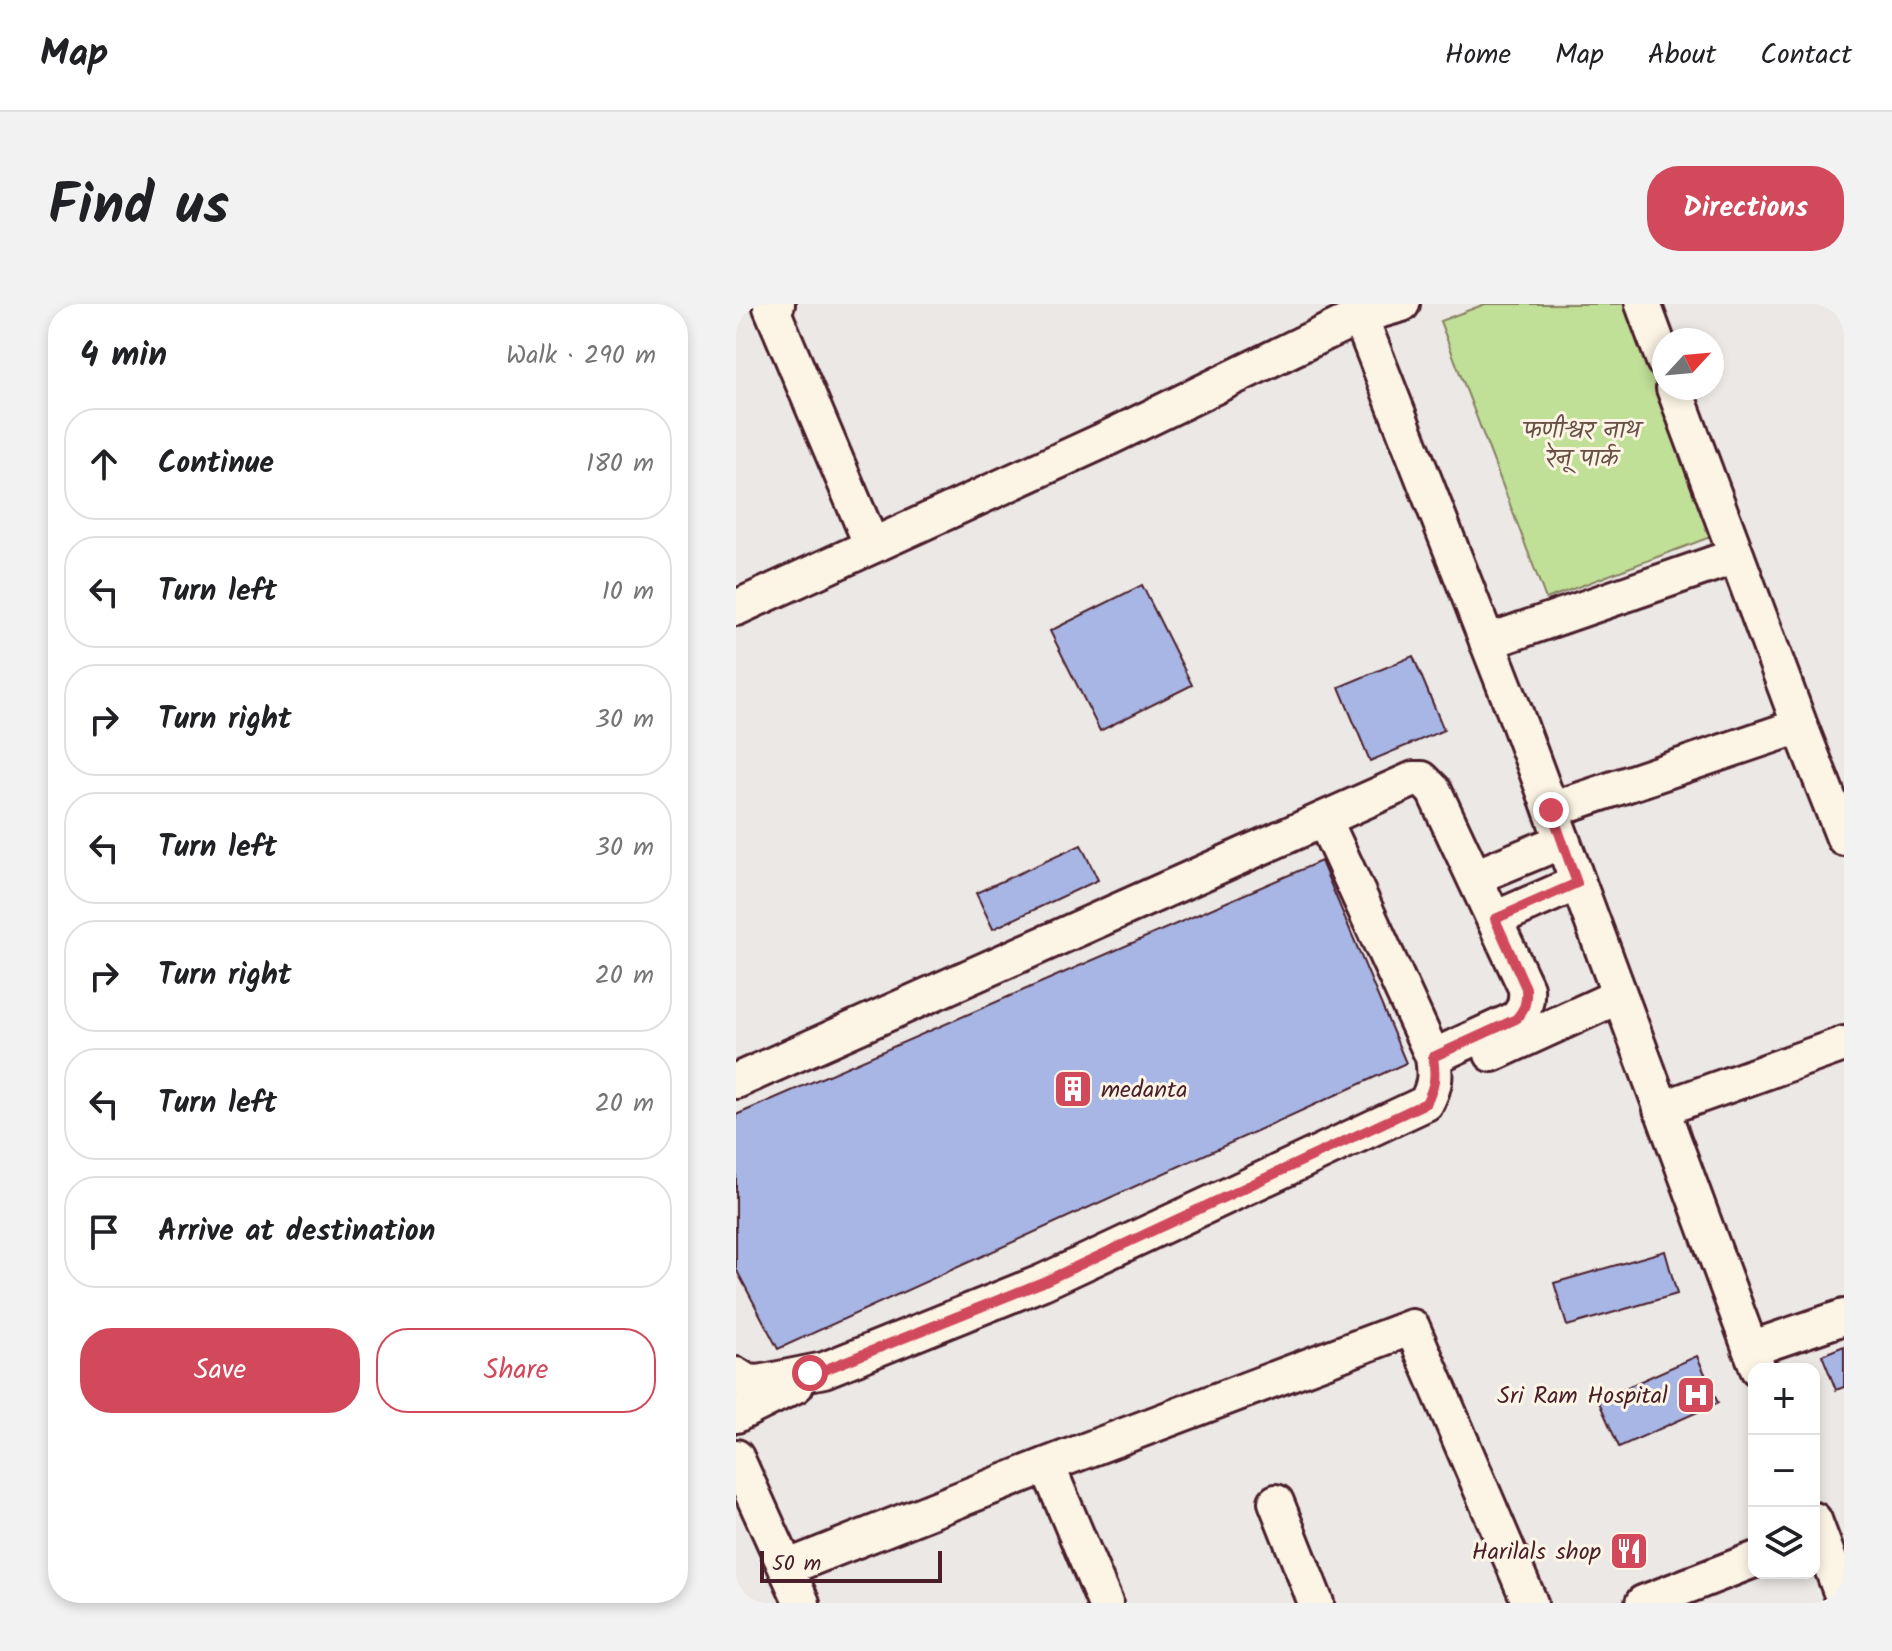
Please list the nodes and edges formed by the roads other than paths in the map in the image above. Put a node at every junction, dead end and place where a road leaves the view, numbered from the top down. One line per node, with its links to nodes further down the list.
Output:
1 (1402, 304): 4 (street)
2 (1643, 304): 5 (street)
3 (773, 305): 7 (street)
4 (1357, 310): 7 (street); 10 (street)
5 (1652, 328)
6 (1678, 400): 8 (street)
7 (872, 546): 9 (street)
8 (1736, 556): 10 (street); 11 (street)
9 (736, 608)
10 (1487, 642): 13 (street)
11 (1800, 726): 13 (street); 14 (street)
12 (1324, 819): 15 (street); 21 (street); 22 (street)
13 (1557, 825): 15 (street); 16 (street)
14 (1844, 838)
15 (1475, 877): 17 (street)
16 (1577, 883): 17 (street); 18 (street)
17 (1495, 919): 19 (street)
18 (1619, 996): 19 (street); 23 (street)
19 (1488, 1044): 21 (street)
20 (1844, 1044): 23 (street)
21 (1434, 1067): 26 (street)
22 (736, 1081)
23 (1661, 1109): 25 (street)
24 (1844, 1317): 25 (street)
25 (1754, 1359)
26 (824, 1370): 27 (street); 28 (street)
27 (736, 1375)
28 (736, 1415)
29 (736, 1457): 34 (street)
30 (1047, 1465): 34 (street); 37 (street); 39 (street)
31 (1276, 1502): 38 (street)
32 (1820, 1540): 35 (street)
33 (1748, 1562): 40 (street)
34 (786, 1568): 36 (street)
35 (1844, 1600)
36 (802, 1603)
37 (1105, 1603)
38 (1316, 1603)
39 (1530, 1603)
40 (1643, 1603)

